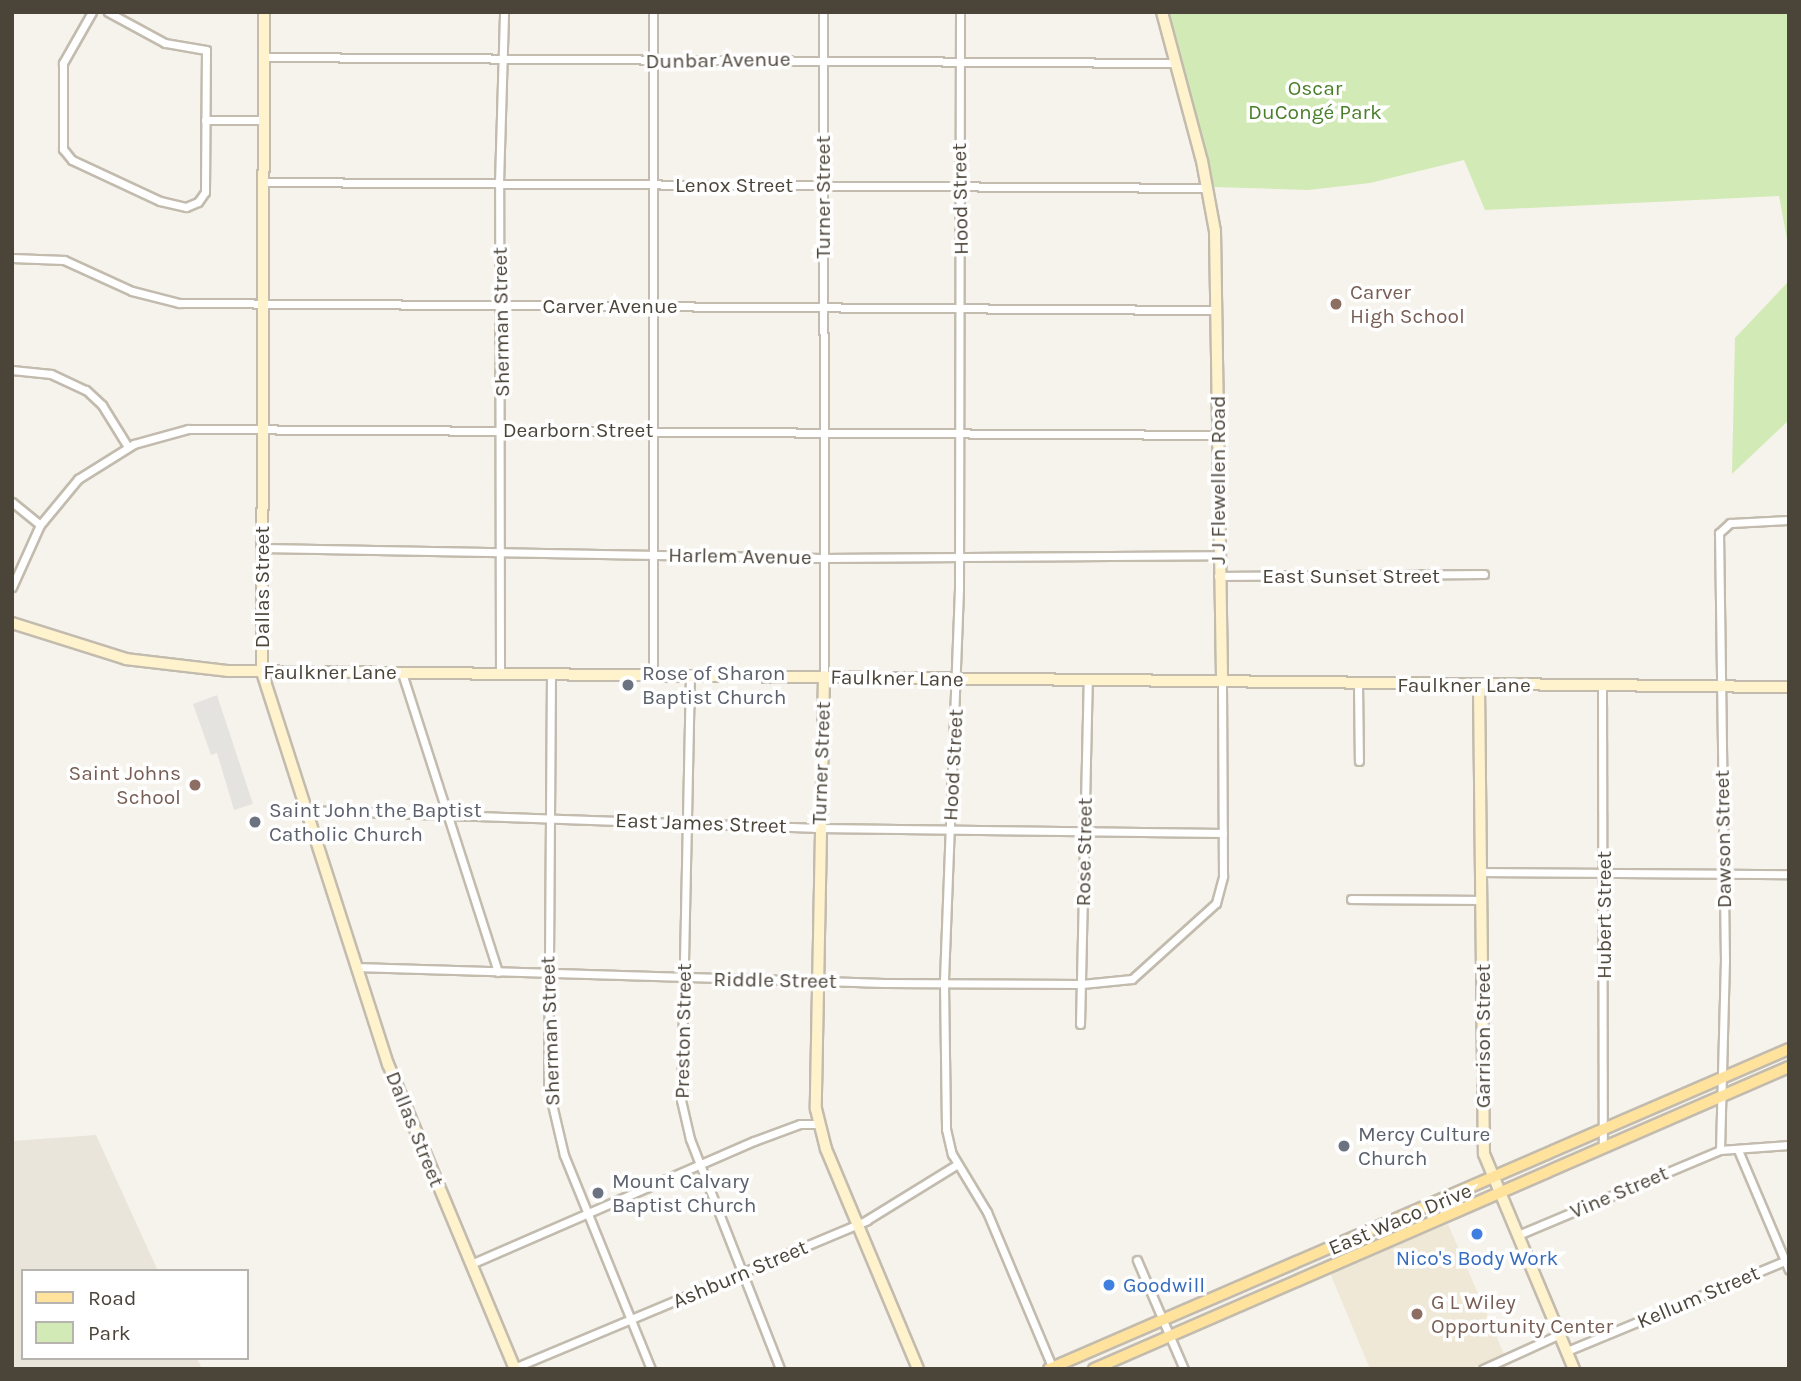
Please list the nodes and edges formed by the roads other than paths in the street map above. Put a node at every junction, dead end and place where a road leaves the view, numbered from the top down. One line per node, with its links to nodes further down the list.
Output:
1 (92, 12): 15 (street)
2 (108, 12): 15 (street)
3 (264, 12): 9 (street, Dallas Street)
4 (504, 12): 10 (street, Sherman Street)
5 (653, 12): 11 (street)
6 (823, 12): 12 (street, Turner Street)
7 (960, 12): 14 (street, Hood Street)
8 (1161, 12): 13 (street, J J Flewellen Road)
9 (264, 57): 10 (street, Dunbar Avenue); 16 (street, Dallas Street)
10 (506, 57): 11 (street, Dunbar Avenue); 18 (street, Sherman Street)
11 (652, 58): 12 (street, Dunbar Avenue); 19 (street)
12 (823, 59): 14 (street, Dunbar Avenue); 20 (street, Turner Street)
13 (1173, 63): 14 (street, Dunbar Avenue); 22 (street, J J Flewellen Road)
14 (960, 64): 21 (street, Hood Street)
15 (205, 120): 16 (street)
16 (263, 120): 17 (street, Dallas Street)
17 (262, 182): 18 (street, Lenox Street); 24 (street, Dallas Street)
18 (499, 183): 19 (street, Lenox Street); 25 (street, Sherman Street)
19 (653, 185): 20 (street, Lenox Street); 26 (street)
20 (822, 185): 21 (street, Lenox Street); 27 (street, Turner Street)
21 (957, 186): 22 (street, Lenox Street); 28 (street, Hood Street)
22 (1207, 188): 29 (street, J J Flewellen Road)
23 (12, 258): 24 (street, Carver Avenue)
24 (261, 305): 25 (street, Carver Avenue); 31 (street, Dallas Street)
25 (502, 305): 26 (street, Carver Avenue); 32 (street, Sherman Street)
26 (656, 306): 27 (street, Carver Avenue); 33 (street)
27 (824, 307): 28 (street, Carver Avenue); 35 (street, Turner Street)
28 (962, 309): 29 (street, Carver Avenue); 34 (street, Hood Street)
29 (1216, 310): 36 (street, J J Flewellen Road)
30 (12, 370): 37 (street)
31 (260, 429): 32 (street, Dearborn Street); 37 (street, Dearborn Street); 41 (street, Dallas Street)
32 (502, 429): 33 (street, Dearborn Street); 42 (street, Sherman Street)
33 (655, 430): 35 (street, Dearborn Street); 43 (street)
34 (960, 432): 35 (street, Dearborn Street); 36 (street, Dearborn Street); 45 (street, Hood Street)
35 (823, 434): 46 (street, Turner Street)
36 (1219, 435): 44 (street, J J Flewellen Road)
37 (128, 447): 40 (street, Dearborn Street)
38 (12, 502): 40 (street)
39 (1789, 520): 64 (street, Dawson Street)
40 (40, 525): 49 (street, Dearborn Street)
41 (262, 548): 42 (street, Harlem Avenue); 51 (street, Dallas Street)
42 (501, 553): 43 (street, Harlem Avenue); 53 (street, Sherman Street)
43 (654, 554): 46 (street, Harlem Avenue); 55 (street)
44 (1218, 555): 45 (street, Harlem Avenue); 48 (street, J J Flewellen Road)
45 (960, 556): 46 (street, Harlem Avenue); 58 (street, Hood Street)
46 (822, 558): 57 (street, Turner Street)
47 (1484, 574): 48 (street, East Sunset Street)
48 (1219, 576): 60 (street, J J Flewellen Road)
49 (12, 587)
50 (12, 623): 51 (street, Faulkner Lane)
51 (262, 672): 52 (street, Faulkner Lane); 67 (street, Dallas Street)
52 (402, 673): 53 (street, Faulkner Lane); 68 (street)
53 (500, 673): 54 (street, Faulkner Lane)
54 (551, 674): 55 (street, Faulkner Lane); 69 (street, Sherman Street)
55 (653, 675): 56 (street, Faulkner Lane)
56 (690, 675): 57 (street, Faulkner Lane); 70 (street, Preston Street)
57 (824, 676): 58 (street, Faulkner Lane); 72 (street, Turner Street)
58 (957, 679): 59 (street, Faulkner Lane); 71 (street, Hood Street)
59 (1088, 679): 60 (street, Faulkner Lane); 73 (street, Rose Street)
60 (1222, 681): 61 (street, Faulkner Lane); 74 (street, J J Flewellen Road)
61 (1358, 684): 62 (street, Faulkner Lane); 66 (street)
62 (1479, 685): 63 (street, Faulkner Lane); 75 (street, Garrison Street)
63 (1602, 686): 64 (street, Faulkner Lane); 78 (street, Hubert Street)
64 (1721, 687): 65 (street, Faulkner Lane); 76 (street, Dawson Street)
65 (1789, 687)
66 (1359, 761)
67 (304, 810): 68 (street, East James Street); 82 (street, Dallas Street)
68 (446, 816): 69 (street, East James Street); 83 (street)
69 (551, 819): 70 (street, East James Street); 84 (street, Sherman Street)
70 (687, 822): 72 (street, East James Street); 85 (street, Preston Street)
71 (950, 827): 72 (street, East James Street); 73 (street, East James Street); 87 (street, Hood Street)
72 (818, 828): 86 (street, Turner Street)
73 (1083, 829): 74 (street, East James Street); 88 (street, Rose Street)
74 (1223, 832): 81 (street, J J Flewellen Road)
75 (1481, 872): 78 (street); 80 (street, Garrison Street)
76 (1722, 873): 77 (street); 78 (street); 92 (street, Dawson Street)
77 (1789, 874)
78 (1604, 875): 95 (street, Hubert Street)
79 (1350, 899): 80 (street)
80 (1482, 900): 102 (street, Garrison Street)
81 (1180, 940): 88 (street, Riddle Street)
82 (355, 967): 83 (street, Riddle Street); 109 (street, Dallas Street)
83 (498, 972): 84 (street, Riddle Street)
84 (546, 975): 85 (street, Riddle Street); 104 (street, Sherman Street)
85 (683, 979): 86 (street, Riddle Street); 100 (street, Preston Street)
86 (818, 980): 87 (street, Riddle Street); 94 (street, Turner Street)
87 (944, 984): 88 (street, Riddle Street); 101 (street, Hood Street)
88 (1082, 984): 89 (street, Rose Street)
89 (1080, 1024)
90 (1789, 1049): 92 (main road, East Waco Drive)
91 (1789, 1067): 93 (main road, East Waco Drive)
92 (1721, 1079): 93 (street, Dawson Street); 95 (main road, East Waco Drive)
93 (1720, 1096): 96 (main road, East Waco Drive); 98 (street, Dawson Street)
94 (818, 1124): 100 (street); 105 (street, Turner Street)
95 (1604, 1128): 96 (street, Hubert Street); 102 (main road, East Waco Drive)
96 (1603, 1145): 103 (main road, East Waco Drive)
97 (1789, 1145): 99 (street)
98 (1720, 1150): 99 (street); 106 (street, Vine Street)
99 (1738, 1150): 108 (street)
100 (701, 1164): 104 (street); 111 (street, Preston Street)
101 (956, 1164): 105 (street, Ashburn Street); 118 (street, Hood Street)
102 (1493, 1179): 103 (street, Garrison Street); 112 (main road, East Waco Drive)
103 (1499, 1193): 106 (street, Garrison Street); 115 (main road, East Waco Drive)
104 (588, 1213): 109 (street); 113 (street, Sherman Street)
105 (858, 1224): 111 (street, Ashburn Street); 121 (street, Turner Street)
106 (1518, 1235): 114 (street, Garrison Street)
107 (1137, 1260): 112 (street)
108 (1787, 1260): 110 (street); 116 (street, Kellum Street)
109 (471, 1264): 117 (street, Dallas Street)
110 (1789, 1270)
111 (741, 1273): 113 (street, Ashburn Street); 120 (street, Preston Street)
112 (1163, 1320): 115 (street); 118 (main road, East Waco Drive)
113 (628, 1321): 117 (street, Ashburn Street); 119 (street, Sherman Street)
114 (1560, 1334): 116 (street, Garrison Street); 124 (street)
115 (1170, 1337): 122 (main road, East Waco Drive); 123 (street)
116 (1567, 1351): 125 (street, Garrison Street)
117 (515, 1368)
118 (1051, 1368)
119 (651, 1369)
120 (780, 1369)
121 (918, 1369)
122 (1094, 1369)
123 (1184, 1369)
124 (1483, 1369)
125 (1574, 1369)

